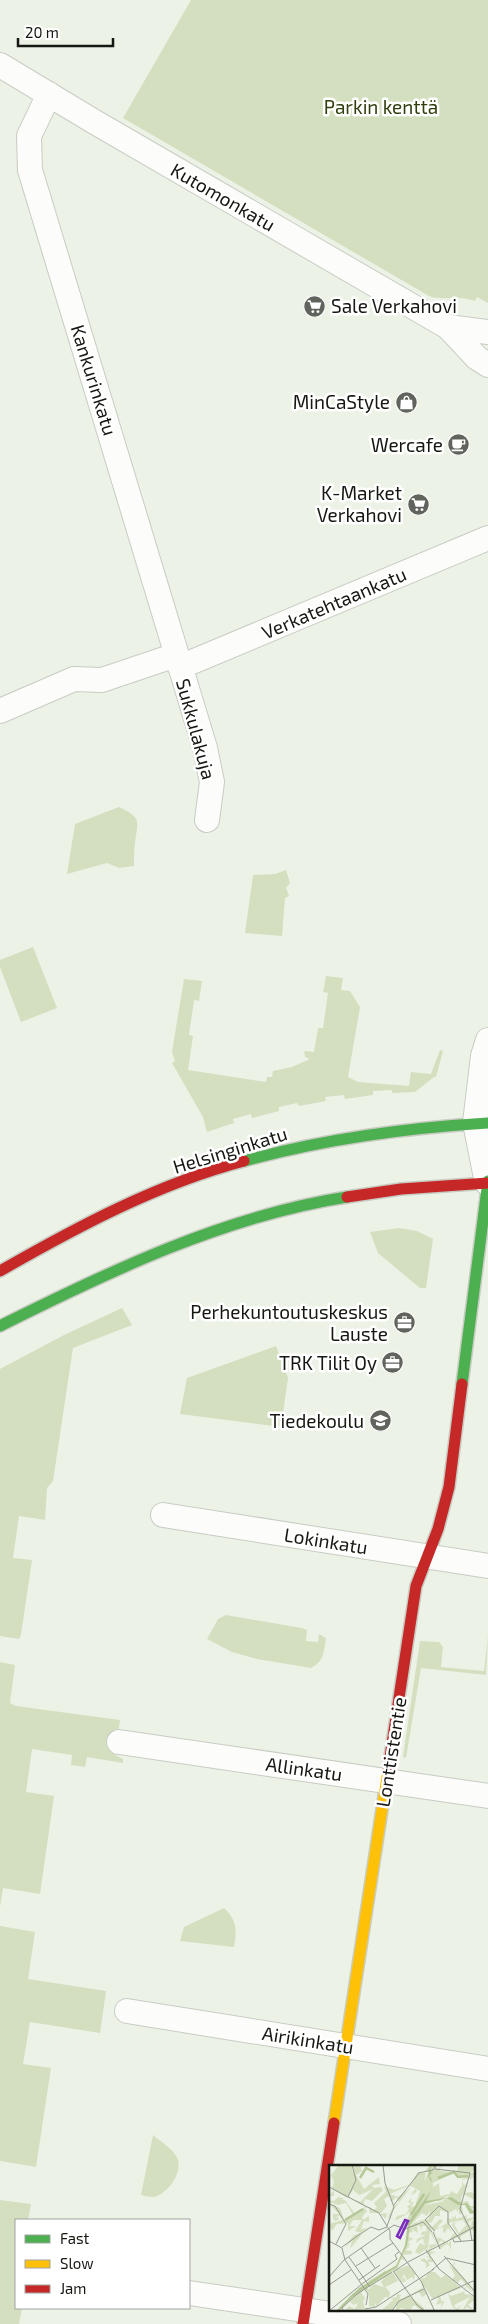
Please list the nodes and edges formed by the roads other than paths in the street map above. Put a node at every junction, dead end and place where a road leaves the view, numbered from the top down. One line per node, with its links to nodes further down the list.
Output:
1 (0, 65): 2 (street, Kutomonkatu)
2 (49, 94): 3 (street, Kutomonkatu); 7 (street, Kankurinkatu)
3 (448, 327): 4 (street, Kutomonkatu); 5 (street, Kutomonkatu)
4 (488, 332)
5 (488, 365)
6 (488, 538): 7 (street, Verkatehtaankatu)
7 (178, 661): 8 (street, Verkatehtaankatu); 9 (street, Sukkulakuja)
8 (0, 710)
9 (207, 820)
10 (488, 1040): 11 (street, Lonttistentie)
11 (482, 1123): 12 (street, Lonttistentie); 13 (street, Helsinginkatu)
12 (488, 1182): 14 (street); 16 (street, Lonttistentie)
13 (0, 1271)
14 (0, 1326)
15 (163, 1515): 16 (street, Lokinkatu)
16 (428, 1556): 17 (street, Lokinkatu); 19 (street, Lonttistentie)
17 (488, 1566)
18 (119, 1742): 19 (street, Allinkatu)
19 (386, 1782): 20 (street, Allinkatu); 22 (street, Lonttistentie)
20 (488, 1796)
21 (127, 2011): 22 (street, Airikinkatu)
22 (346, 2046): 23 (street, Airikinkatu); 25 (street, Lonttistentie)
23 (488, 2069)
24 (190, 2293): 25 (street)
25 (304, 2317): 26 (street)
26 (398, 2324)

